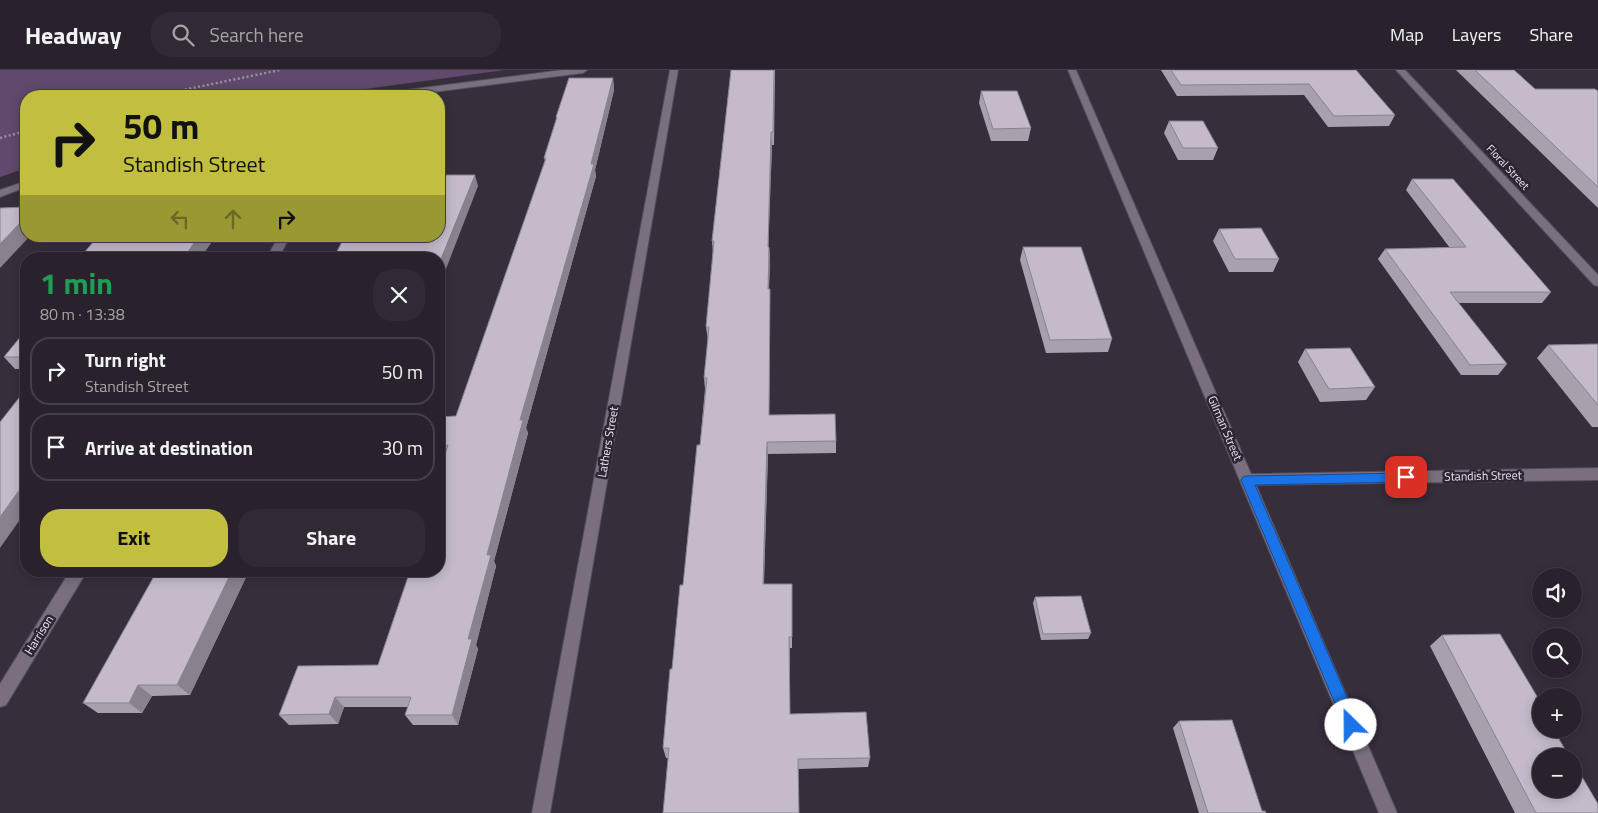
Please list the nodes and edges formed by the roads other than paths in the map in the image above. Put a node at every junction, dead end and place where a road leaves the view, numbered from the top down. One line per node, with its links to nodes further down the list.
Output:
1 (583, 70): 5 (street)
2 (674, 70): 13 (street, Lathers Street)
3 (1072, 70): 10 (street, Gilman Street)
4 (1400, 70): 8 (street, Floral Street)
5 (429, 90)
6 (20, 186): 7 (street)
7 (0, 194)
8 (1598, 282)
9 (1598, 474): 10 (street, Standish Street)
10 (1247, 480): 14 (street, Gilman Street)
11 (75, 577): 12 (street, Harrison)
12 (0, 699)
13 (542, 813)
14 (1388, 813)

